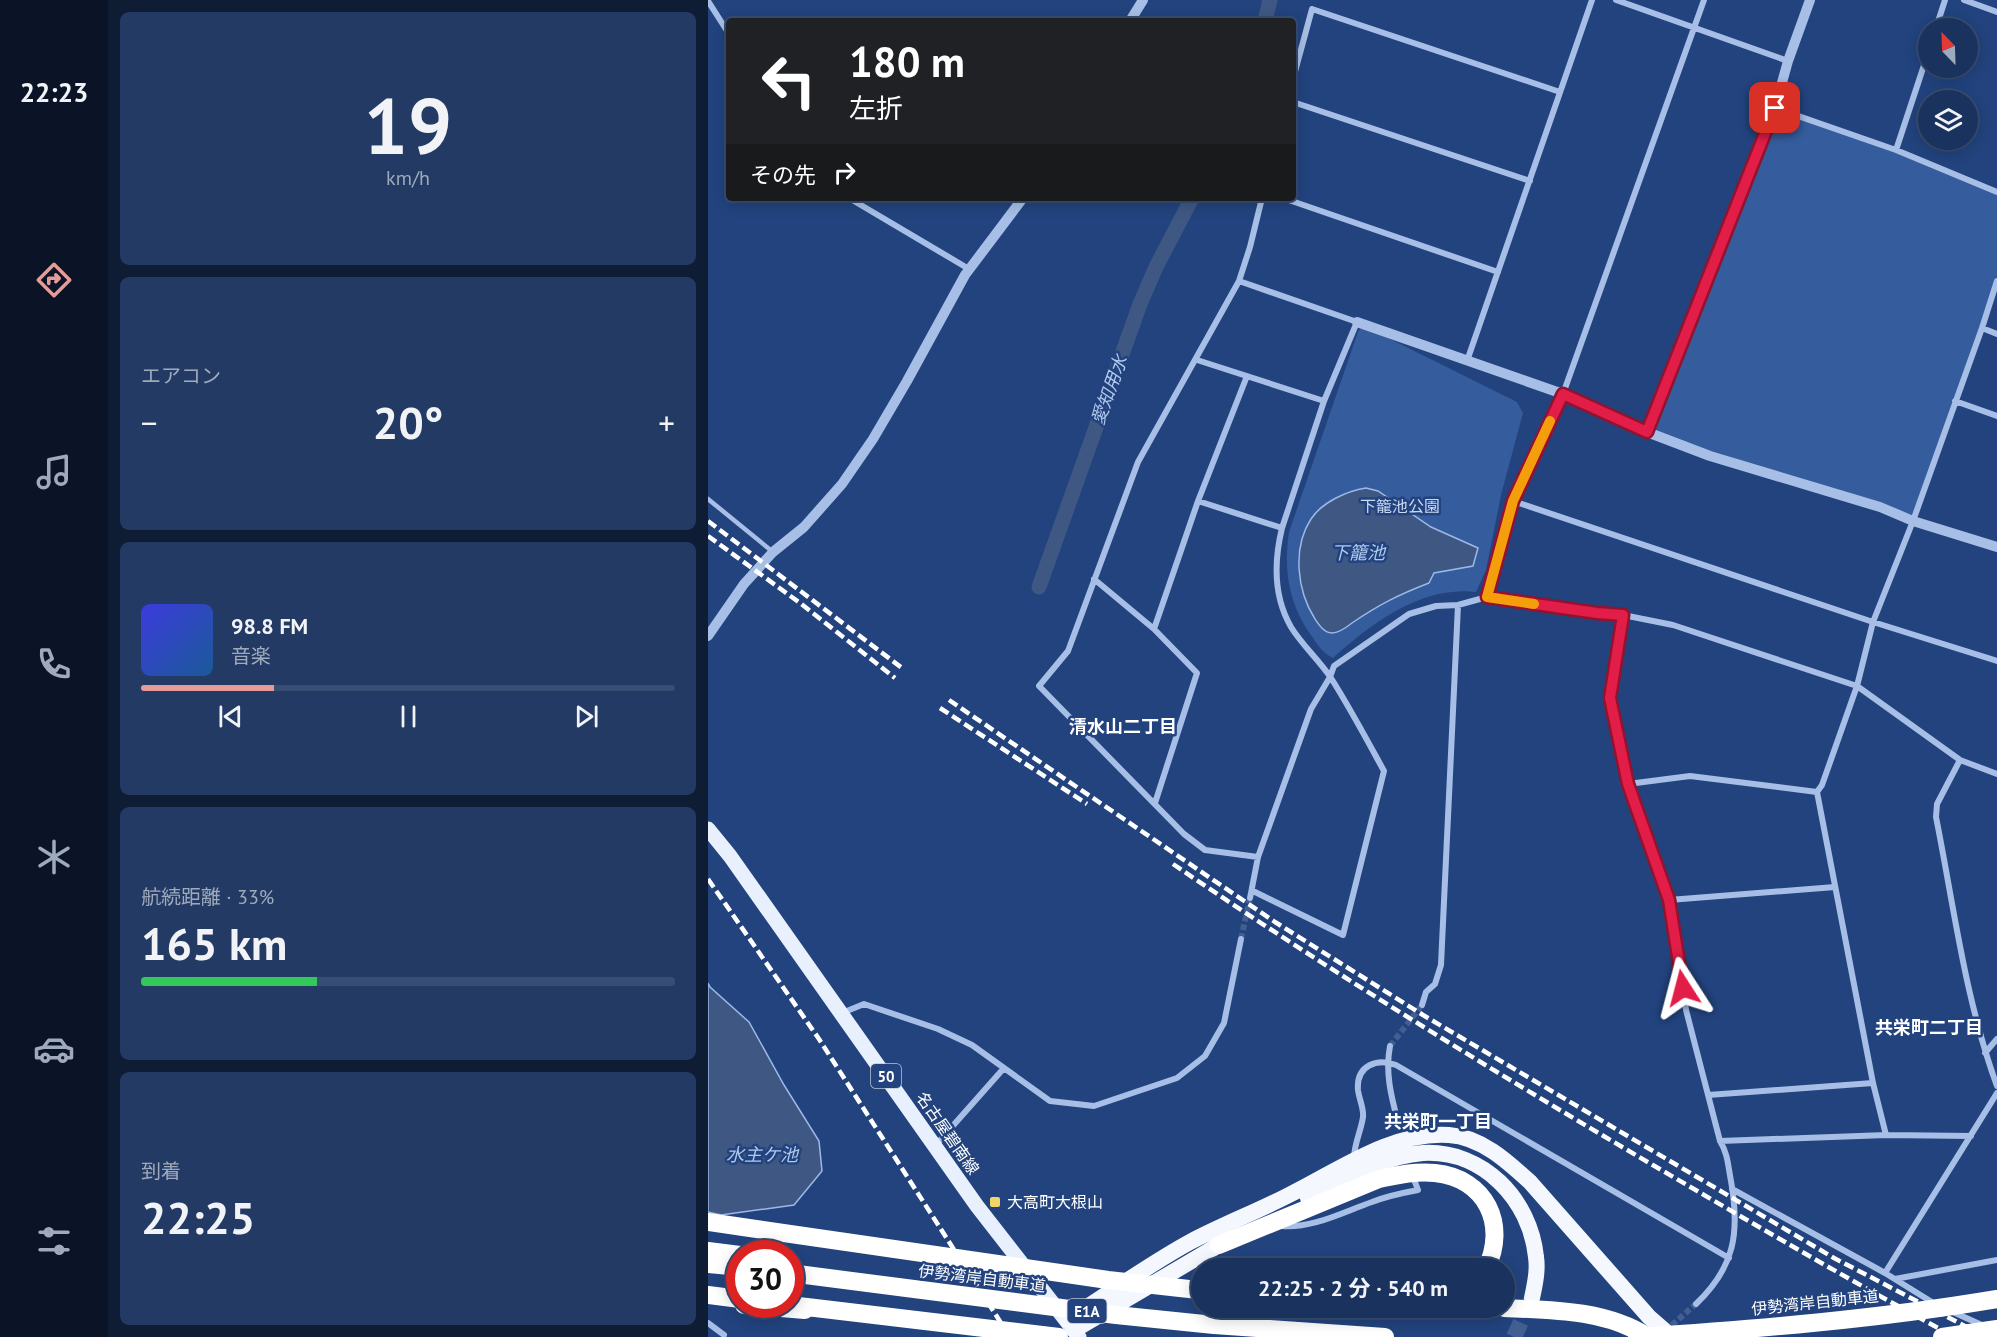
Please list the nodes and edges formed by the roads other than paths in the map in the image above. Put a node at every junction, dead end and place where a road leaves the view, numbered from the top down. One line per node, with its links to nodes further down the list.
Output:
1 (1143, 0): 10 (street)
2 (1592, 0): 17 (street)
3 (1616, 0): 12 (street)
4 (1704, 0): 12 (street)
5 (1810, 0): 14 (street)
6 (1945, 0): 11 (street)
7 (1964, 0): 9 (street)
8 (708, 1): 13 (street)
9 (1997, 12)
10 (1132, 18)
11 (1939, 18)
12 (1694, 27): 14 (street); 37 (street)
13 (726, 29)
14 (1788, 61): 19 (street)
15 (1296, 68): 17 (street)
16 (1920, 78): 20 (street)
17 (1560, 92): 21 (street)
18 (1296, 103): 21 (street)
19 (1775, 108): 20 (street); 41 (street)
20 (1896, 150): 22 (street)
21 (1530, 181): 28 (street)
22 (1997, 192)
23 (854, 201): 27 (street)
24 (1021, 201): 27 (street)
25 (1261, 201): 29 (street)
26 (1292, 201): 28 (street)
27 (969, 269): 48 (street)
28 (1498, 272): 35 (street)
29 (1239, 281): 31 (street); 34 (street)
30 (1997, 281): 32 (street)
31 (1357, 322): 35 (street); 38 (street)
32 (1982, 328): 33 (street); 39 (street)
33 (1997, 334)
34 (1197, 360): 36 (street); 49 (street)
35 (1467, 361): 37 (street)
36 (1247, 376): 38 (street); 43 (street)
37 (1563, 394): 41 (street); 44 (street)
38 (1324, 401): 46 (street)
39 (1954, 401): 40 (street); 45 (street)
40 (1997, 417)
41 (1647, 432): 45 (street)
42 (708, 499): 48 (lane)
43 (1198, 501): 46 (street); 54 (street)
44 (1513, 501): 50 (street); 53 (street)
45 (1913, 521): 47 (street); 53 (street)
46 (1282, 528): 57 (street)
47 (1997, 547)
48 (773, 552): 55 (street)
49 (1094, 579): 54 (street); 63 (street)
50 (1487, 597): 51 (street); 52 (street)
51 (1458, 605): 57 (street); 71 (street)
52 (1623, 615): 58 (street); 61 (street)
53 (1873, 622): 56 (street); 58 (street)
54 (1154, 629): 63 (street)
55 (708, 636)
56 (1997, 661)
57 (1330, 677): 65 (street); 67 (street)
58 (1857, 686): 59 (street); 62 (street)
59 (1960, 760): 60 (street); 75 (street)
60 (1997, 774)
61 (1628, 784): 62 (street); 69 (street)
62 (1817, 792): 66 (street)
63 (1155, 803): 65 (street)
64 (708, 829): 72 (main road, 名古屋碧南線 / 50)
65 (1258, 857): 67 (street)
66 (1835, 887): 69 (street); 78 (street)
67 (1253, 891): 68 (street)
68 (1250, 898)
69 (1669, 900): 81 (street)
70 (1240, 939): 77 (street)
71 (1422, 1005)
72 (842, 1013): 77 (street); 86 (main road, 名古屋碧南線 / 50)
73 (1997, 1040): 75 (street)
74 (1390, 1046): 76 (street)
75 (1985, 1053): 79 (street)
76 (1387, 1062): 82 (street); 87 (street); 96 (street)
77 (1004, 1068): 86 (street)
78 (1874, 1083): 81 (street); 83 (street)
79 (1997, 1086)
80 (1997, 1093): 84 (street)
81 (1708, 1095): 85 (street)
82 (1398, 1122)
83 (1887, 1135): 84 (street); 85 (street)
84 (1971, 1136): 101 (street)
85 (1720, 1141): 89 (street)
86 (935, 1146): 118 (main road, 名古屋碧南線 / 50)
87 (1354, 1161): 118 (highway); 124 (highway)
88 (1415, 1182): 91 (street)
89 (1732, 1189): 96 (street); 101 (street)
90 (708, 1222): 104 (highway, bridge)
91 (1268, 1225): 92 (highway); 95 (highway)
92 (1219, 1245): 107 (highway); 118 (highway)
93 (708, 1251): 94 (highway)
94 (726, 1253)
95 (1491, 1258)
96 (1729, 1258): 111 (street)
97 (1997, 1260): 103 (street)
98 (804, 1263): 115 (highway, bridge)
99 (708, 1264): 100 (highway)
100 (726, 1266)
101 (1885, 1273): 103 (street)
102 (804, 1276): 115 (highway, 伊勢湾岸自動車道 / E1A, bridge)
103 (1895, 1279): 119 (street)
104 (1191, 1289)
105 (708, 1295): 106 (highway)
106 (726, 1297)
107 (1532, 1298)
108 (1997, 1299): 122 (highway, 伊勢湾岸自動車道, bridge)
109 (708, 1302): 110 (highway)
110 (726, 1304)
111 (1696, 1304)
112 (804, 1307): 116 (highway, E1A, bridge)
113 (1515, 1309): 123 (highway)
114 (804, 1310): 116 (highway, bridge)
115 (1116, 1315): 121 (highway, 伊勢湾岸自動車道 / E1A, bridge)
116 (905, 1318): 118 (highway, E1A, bridge)
117 (708, 1323): 120 (street)
118 (1070, 1331)
119 (1997, 1331): 125 (highway, bridge)
120 (724, 1335)
121 (1385, 1337)
122 (1637, 1337)
123 (1648, 1337)
124 (1672, 1337)
125 (1942, 1337)

